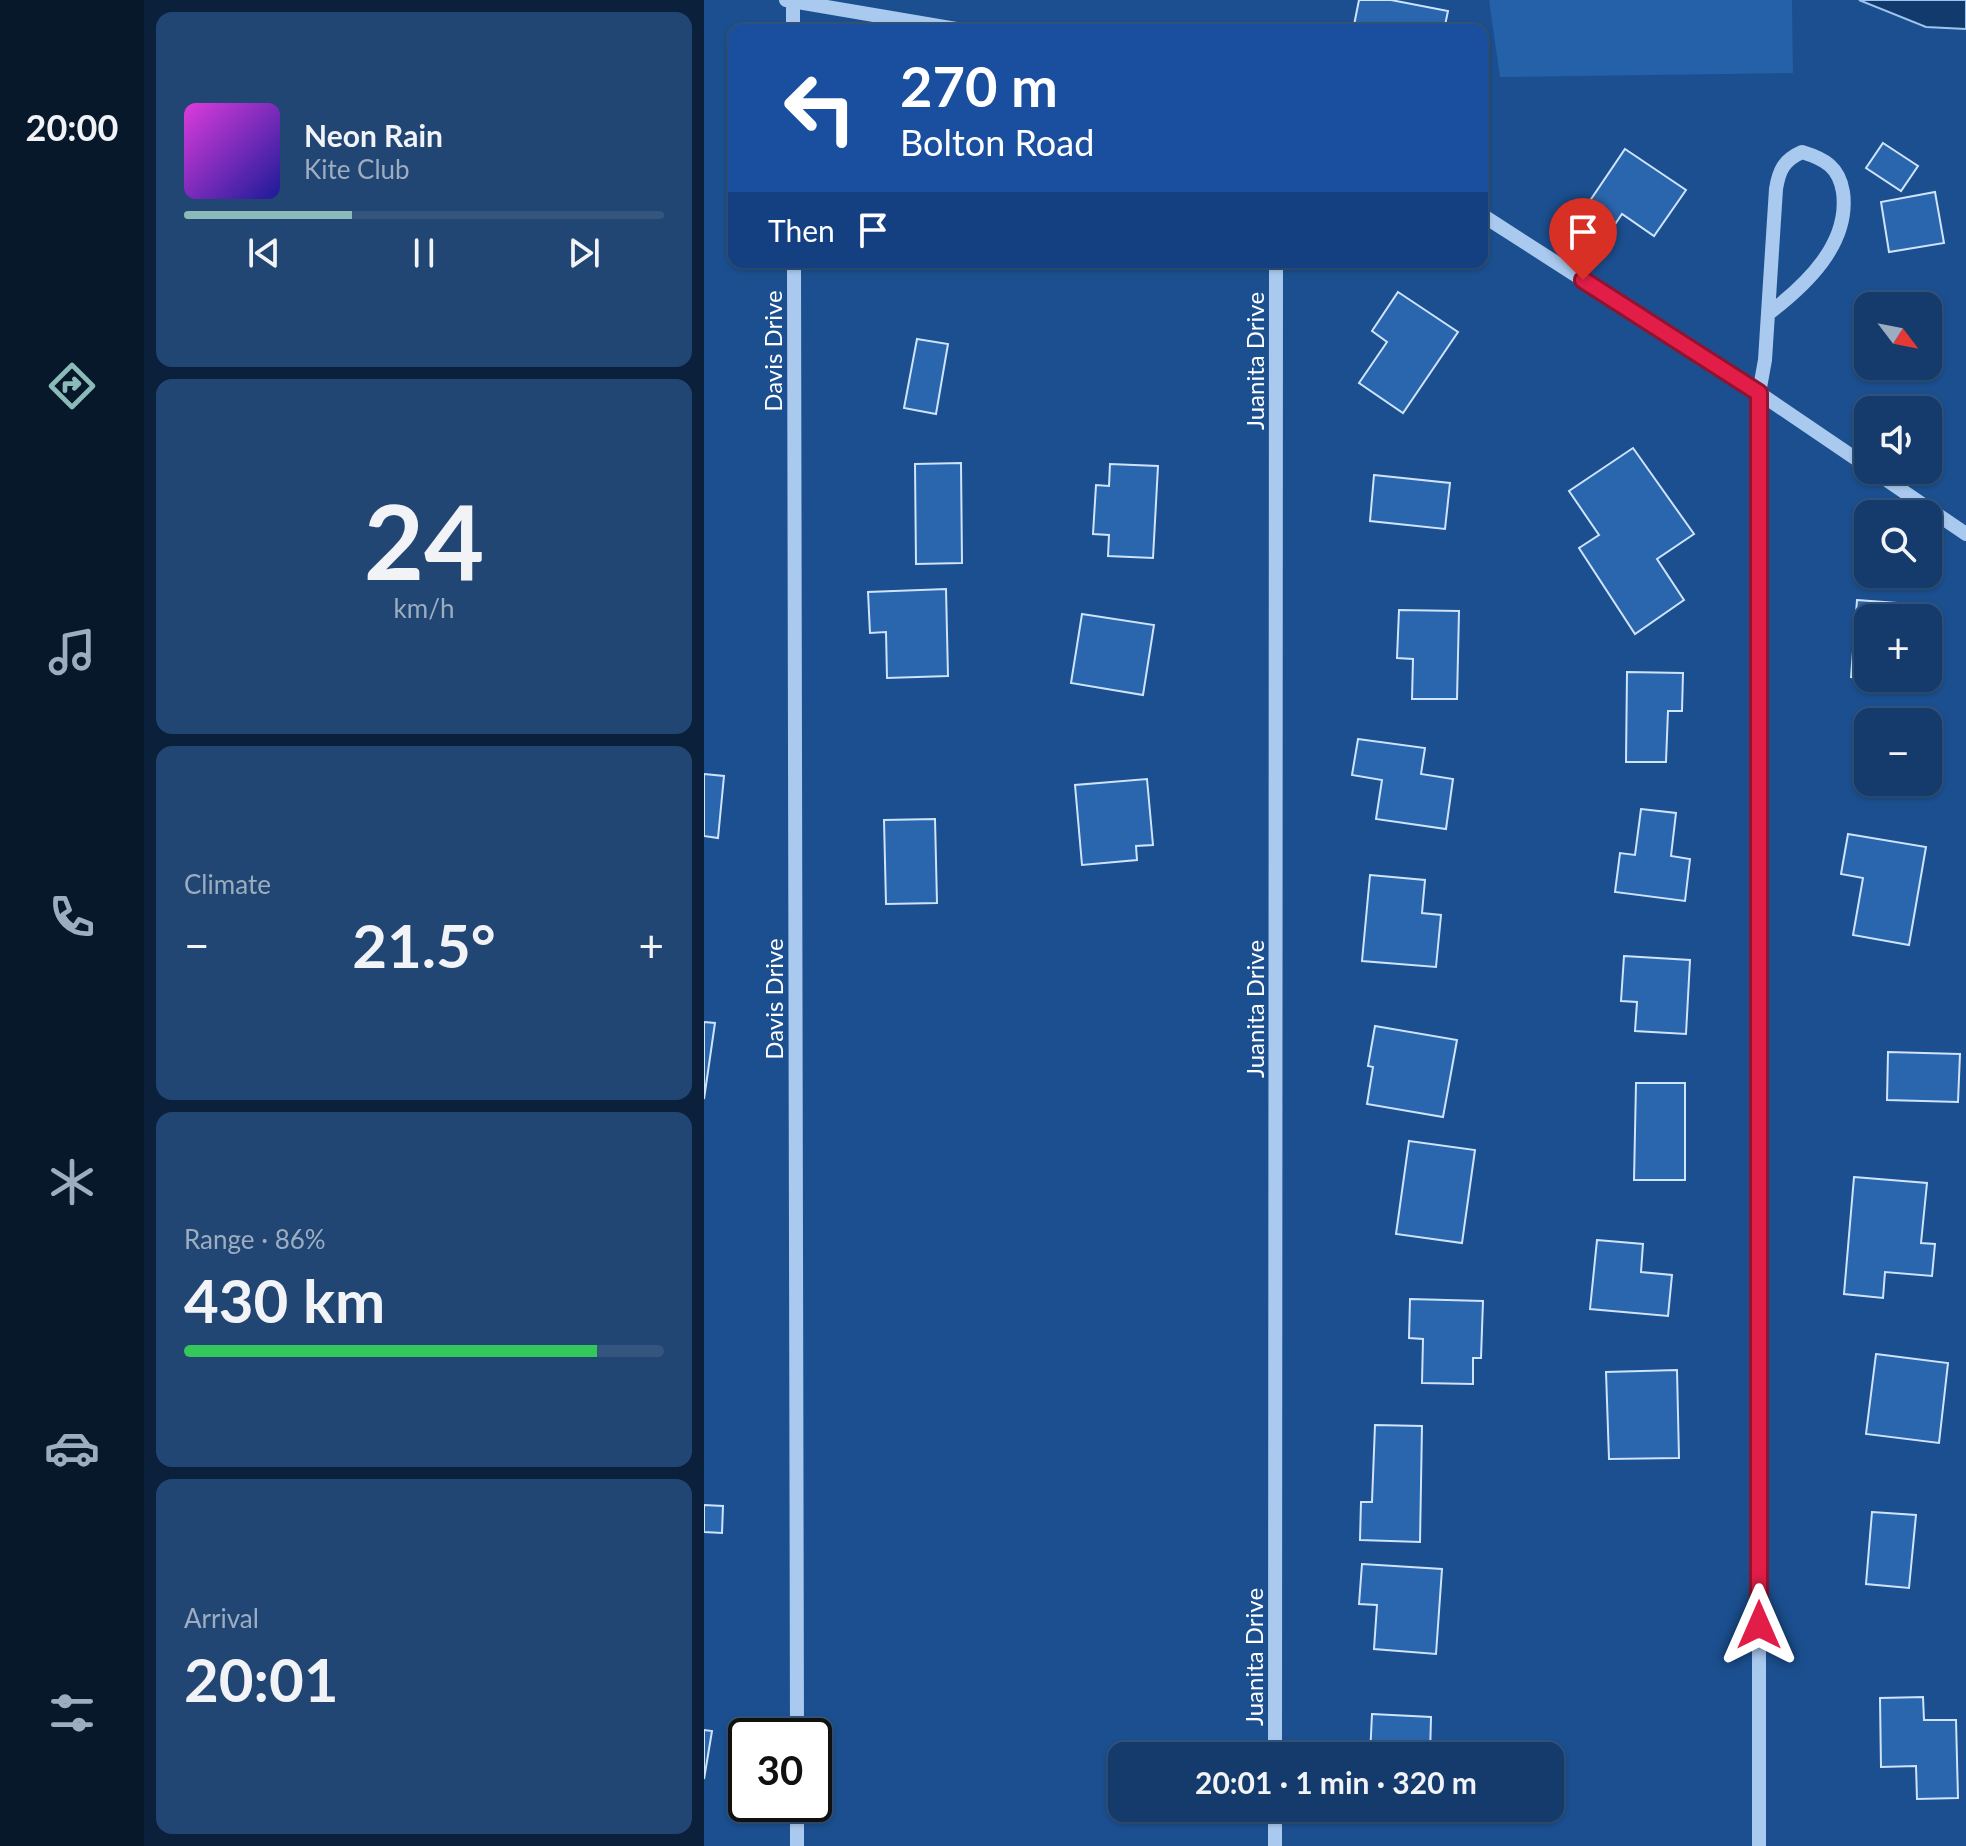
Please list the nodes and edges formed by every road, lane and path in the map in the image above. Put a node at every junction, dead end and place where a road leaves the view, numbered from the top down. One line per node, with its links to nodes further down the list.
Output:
1 (790, 1): 2 (street); 3 (street)
2 (792, 24)
3 (926, 24)
4 (1488, 219): 8 (street)
5 (794, 268): 12 (street, Davis Drive)
6 (1276, 268): 13 (street, Juanita Drive)
7 (1768, 314): 7 (street); 8 (street)
8 (1759, 393): 9 (street); 18 (street)
9 (1854, 458)
10 (1892, 484): 11 (street)
11 (1966, 534)
12 (797, 1718)
13 (1275, 1742)
14 (797, 1822): 16 (street)
15 (1275, 1822): 17 (street)
16 (797, 1846)
17 (1275, 1846)
18 (1759, 1846)

